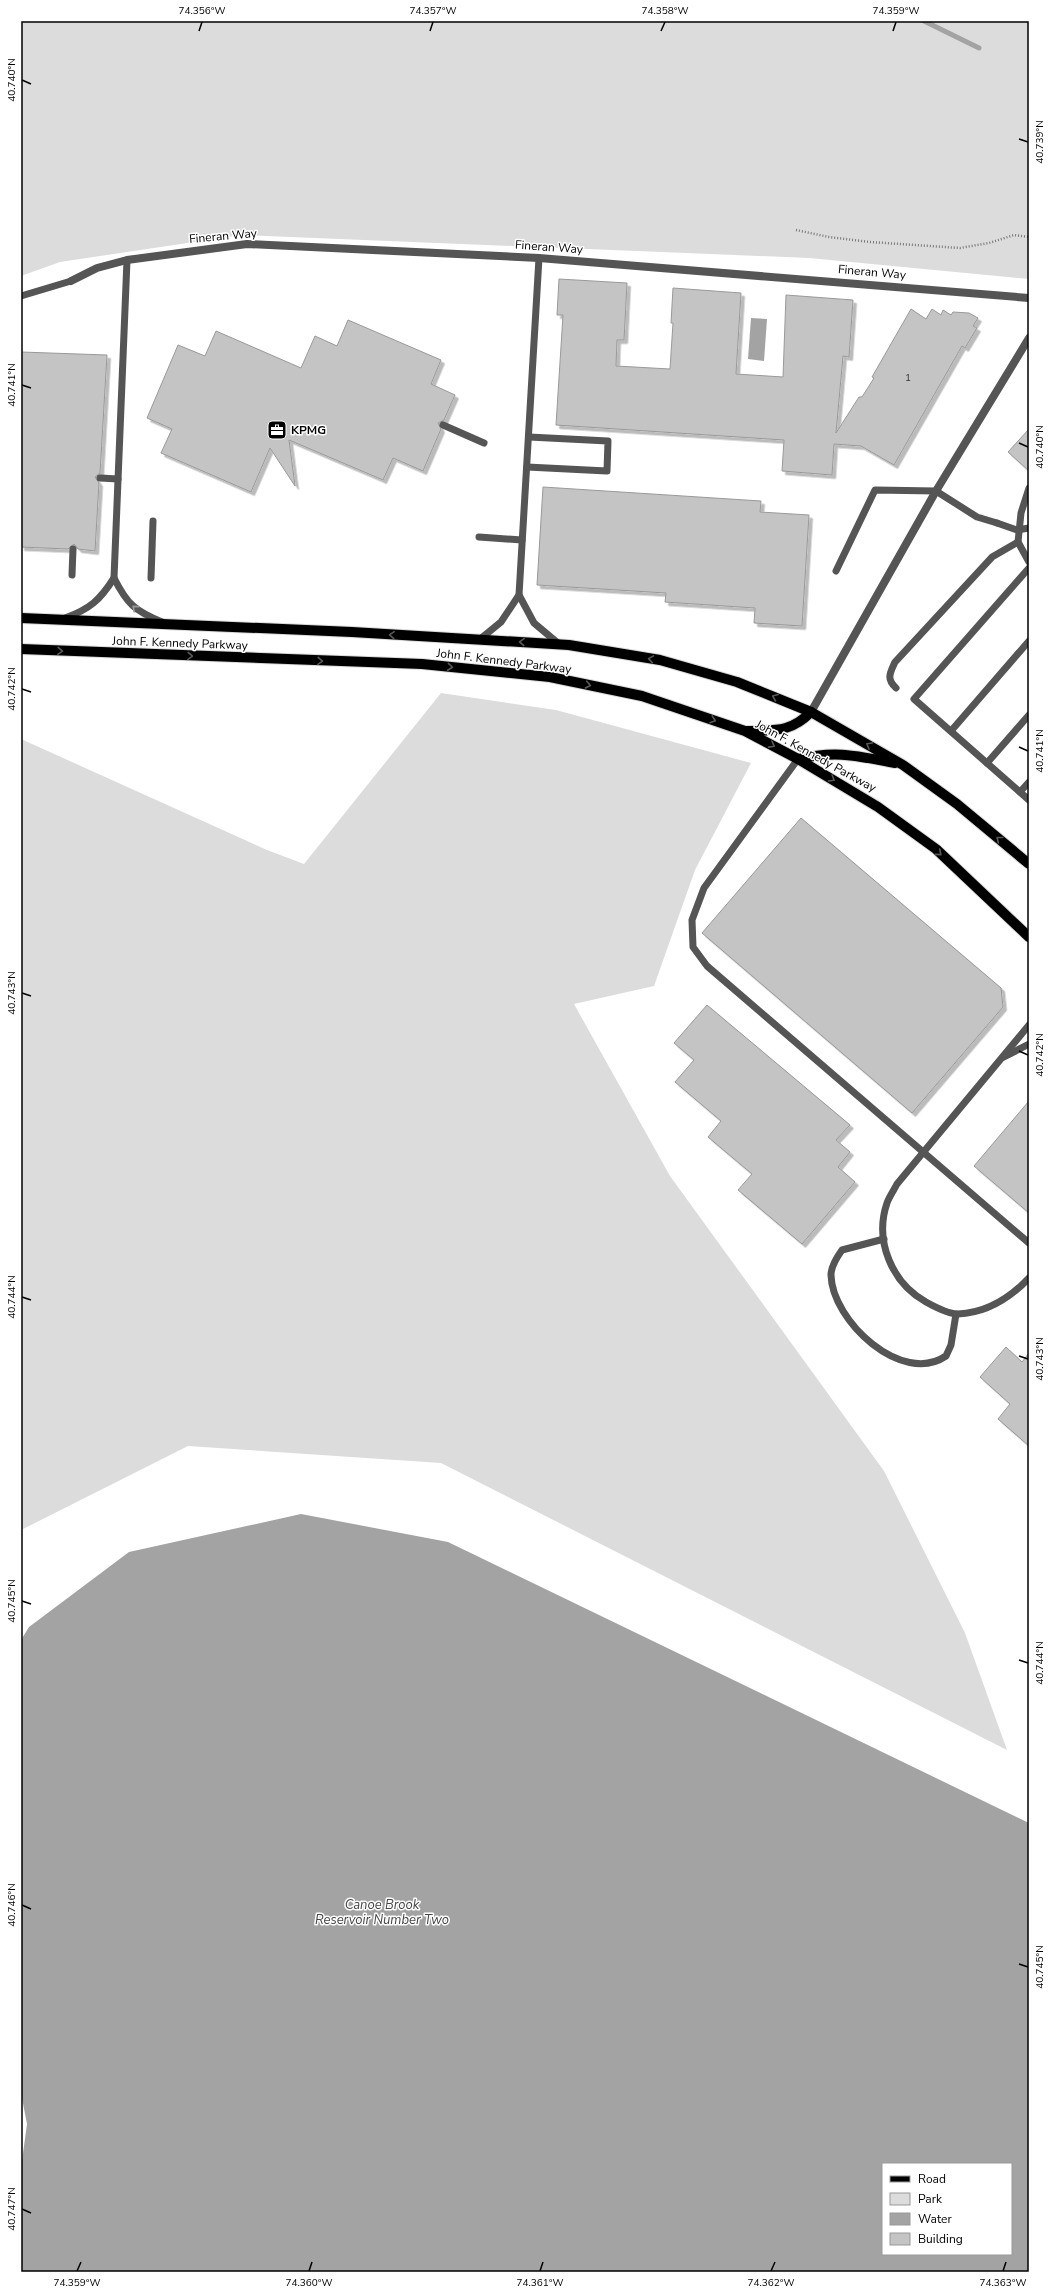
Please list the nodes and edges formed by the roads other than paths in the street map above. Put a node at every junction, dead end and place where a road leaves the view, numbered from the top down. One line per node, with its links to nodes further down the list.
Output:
1 (539, 258): 2 (street, Fineran Way); 5 (street, Fineran Way); 8 (lane)
2 (127, 260): 3 (street, Fineran Way); 12 (lane)
3 (70, 281): 4 (lane)
4 (21, 296)
5 (1029, 298)
6 (1029, 338): 14 (street)
7 (443, 424): 9 (lane)
8 (529, 437): 10 (lane); 10 (lane)
9 (484, 443)
10 (527, 466): 18 (lane)
11 (100, 478): 12 (lane)
12 (118, 479): 25 (lane)
13 (1029, 488): 19 (lane)
14 (936, 491): 16 (lane, bridge); 23 (lane); 36 (street)
15 (153, 521): 26 (lane)
16 (1029, 528)
17 (479, 537): 18 (lane)
18 (522, 540): 27 (lane)
19 (1018, 542): 21 (lane); 35 (lane)
20 (73, 549): 24 (lane)
21 (1029, 562)
22 (1029, 568): 39 (lane)
23 (836, 571)
24 (72, 575)
25 (114, 578): 29 (lane); 30 (lane, one-way to 25)
26 (151, 578)
27 (519, 595): 31 (lane); 33 (lane)
28 (21, 618): 29 (main road, John F. Kennedy Parkway)
29 (61, 620): 30 (main road, John F. Kennedy Parkway)
30 (167, 624): 31 (main road, John F. Kennedy Parkway, one-way to 30)
31 (479, 640): 33 (main road, John F. Kennedy Parkway, one-way to 31)
32 (1029, 641): 39 (lane)
33 (560, 644): 36 (main road, John F. Kennedy Parkway, one-way to 33)
34 (21, 649): 38 (main road, John F. Kennedy Parkway, one-way to 38)
35 (896, 688)
36 (811, 712): 38 (main road); 42 (main road, John F. Kennedy Parkway, one-way to 36)
37 (1029, 715): 41 (lane)
38 (745, 731): 40 (main road, John F. Kennedy Parkway, one-way to 40)
39 (951, 731): 41 (lane)
40 (798, 759): 42 (main road); 47 (main road, John F. Kennedy Parkway, one-way to 47); 51 (lane)
41 (987, 764): 44 (lane)
42 (903, 765): 46 (main road, John F. Kennedy Parkway, one-way to 42)
43 (1029, 782): 44 (lane)
44 (1020, 792): 45 (lane)
45 (1029, 800)
46 (1029, 864)
47 (1029, 937)
48 (1029, 1025): 50 (lane)
49 (1029, 1044): 50 (lane)
50 (1000, 1059): 51 (lane)
51 (924, 1153): 52 (lane); 53 (lane)
52 (884, 1239): 55 (lane); 55 (lane)
53 (1029, 1244)
54 (1029, 1278): 55 (lane)
55 (956, 1314)

